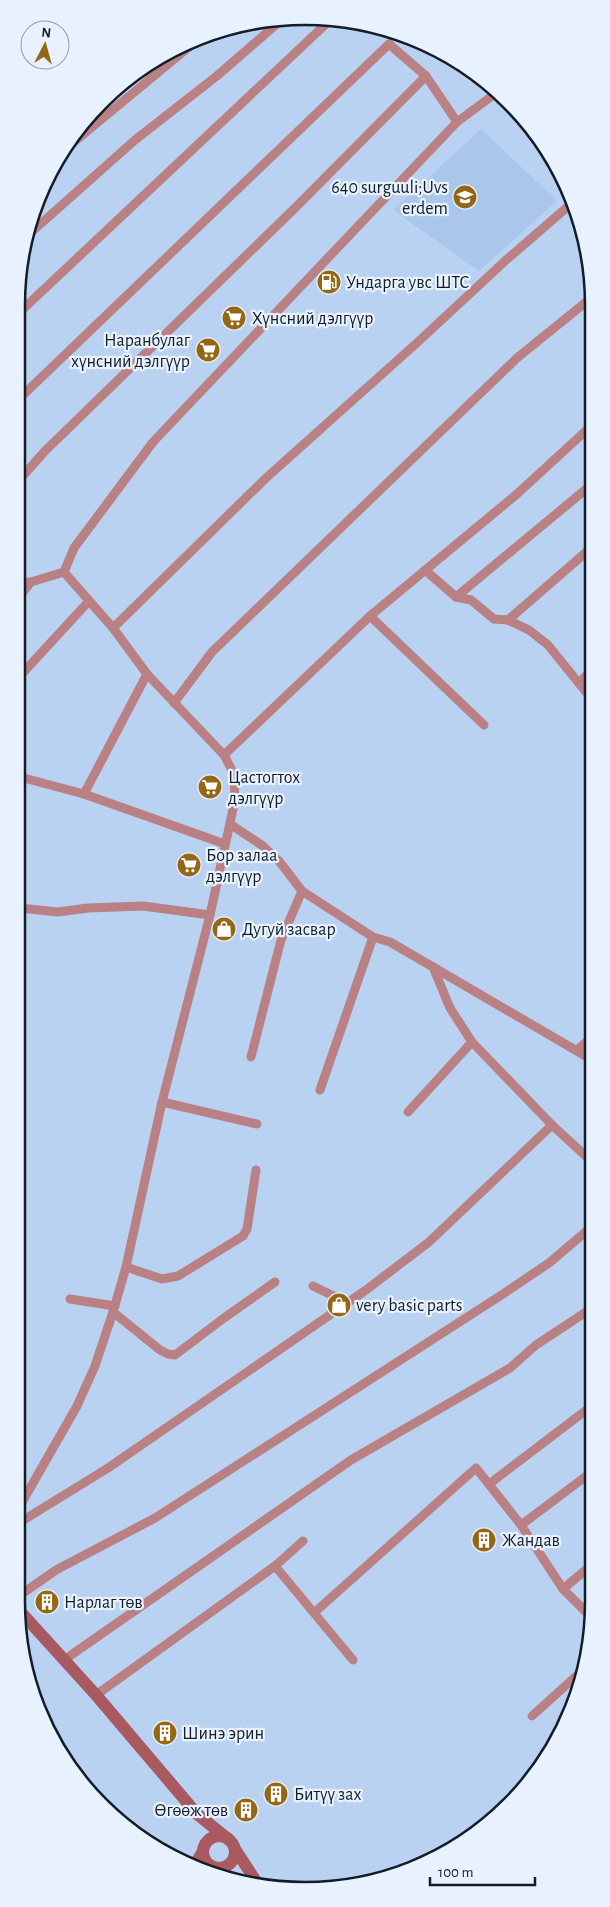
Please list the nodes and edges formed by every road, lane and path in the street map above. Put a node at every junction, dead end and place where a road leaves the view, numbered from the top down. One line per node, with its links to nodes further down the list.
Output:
1 (324, 26): 11 (street)
2 (275, 27): 9 (street)
3 (178, 56): 7 (street)
4 (426, 76): 6 (street); 12 (street); 14 (street)
5 (492, 96): 6 (street)
6 (457, 122): 18 (street)
7 (87, 130)
8 (567, 207): 26 (street)
9 (37, 228)
10 (585, 303): 32 (street)
11 (25, 307)
12 (25, 393)
13 (585, 432): 17 (street)
14 (25, 473)
15 (585, 489): 22 (street)
16 (585, 553): 25 (street)
17 (425, 570): 22 (street); 24 (street)
18 (64, 572): 19 (street); 23 (street)
19 (31, 582): 20 (street); 21 (street)
20 (25, 583)
21 (25, 590)
22 (456, 597): 25 (street)
23 (89, 601): 26 (street); 27 (street)
24 (370, 616): 33 (street); 34 (street)
25 (508, 620): 30 (street)
26 (112, 628): 28 (street)
27 (25, 671)
28 (147, 674): 32 (street); 36 (street)
29 (585, 677): 30 (street)
30 (579, 683): 31 (street)
31 (585, 690)
32 (174, 703): 34 (street)
33 (484, 725)
34 (224, 755): 37 (street)
35 (25, 778): 36 (street)
36 (84, 794): 38 (street)
37 (230, 824): 38 (street); 39 (street)
38 (226, 844): 41 (street)
39 (302, 891): 42 (street); 48 (street)
40 (25, 909): 41 (street)
41 (210, 915): 50 (street)
42 (373, 937): 43 (street); 49 (street)
43 (433, 968): 44 (street); 46 (street)
44 (472, 1042): 51 (street); 53 (street)
45 (585, 1043): 46 (street)
46 (577, 1050): 47 (street)
47 (585, 1055)
48 (251, 1057)
49 (320, 1090)
50 (162, 1102): 52 (street); 57 (street)
51 (408, 1112)
52 (257, 1124)
53 (552, 1125): 54 (street); 61 (street)
54 (585, 1155)
55 (256, 1170): 57 (street)
56 (585, 1233): 74 (street)
57 (126, 1267): 62 (street)
58 (275, 1282): 62 (street)
59 (313, 1286): 61 (street)
60 (70, 1299): 62 (street)
61 (348, 1303): 68 (street)
62 (114, 1309): 67 (street)
63 (585, 1313): 78 (street)
64 (585, 1411): 66 (street)
65 (585, 1476): 69 (street)
66 (489, 1484): 69 (street); 76 (street)
67 (25, 1497)
68 (25, 1519)
69 (521, 1525): 73 (street)
70 (303, 1541): 71 (street)
71 (275, 1566): 76 (street); 81 (street)
72 (585, 1571): 73 (street)
73 (563, 1589): 75 (street)
74 (25, 1592)
75 (585, 1611)
76 (315, 1612): 79 (street)
77 (26, 1618): 78 (street)
78 (64, 1660): 81 (street)
79 (353, 1660)
80 (574, 1678): 82 (street)
81 (96, 1695): 83 (street)
82 (532, 1716)
83 (197, 1814): 84 (street); 85 (street)
84 (232, 1844): 85 (street); 88 (street); 91 (street)
85 (204, 1849): 86 (street); 87 (street)
86 (197, 1861)
87 (211, 1866)
88 (216, 1867)
89 (232, 1872): 90 (street)
90 (245, 1876)
91 (252, 1877)

